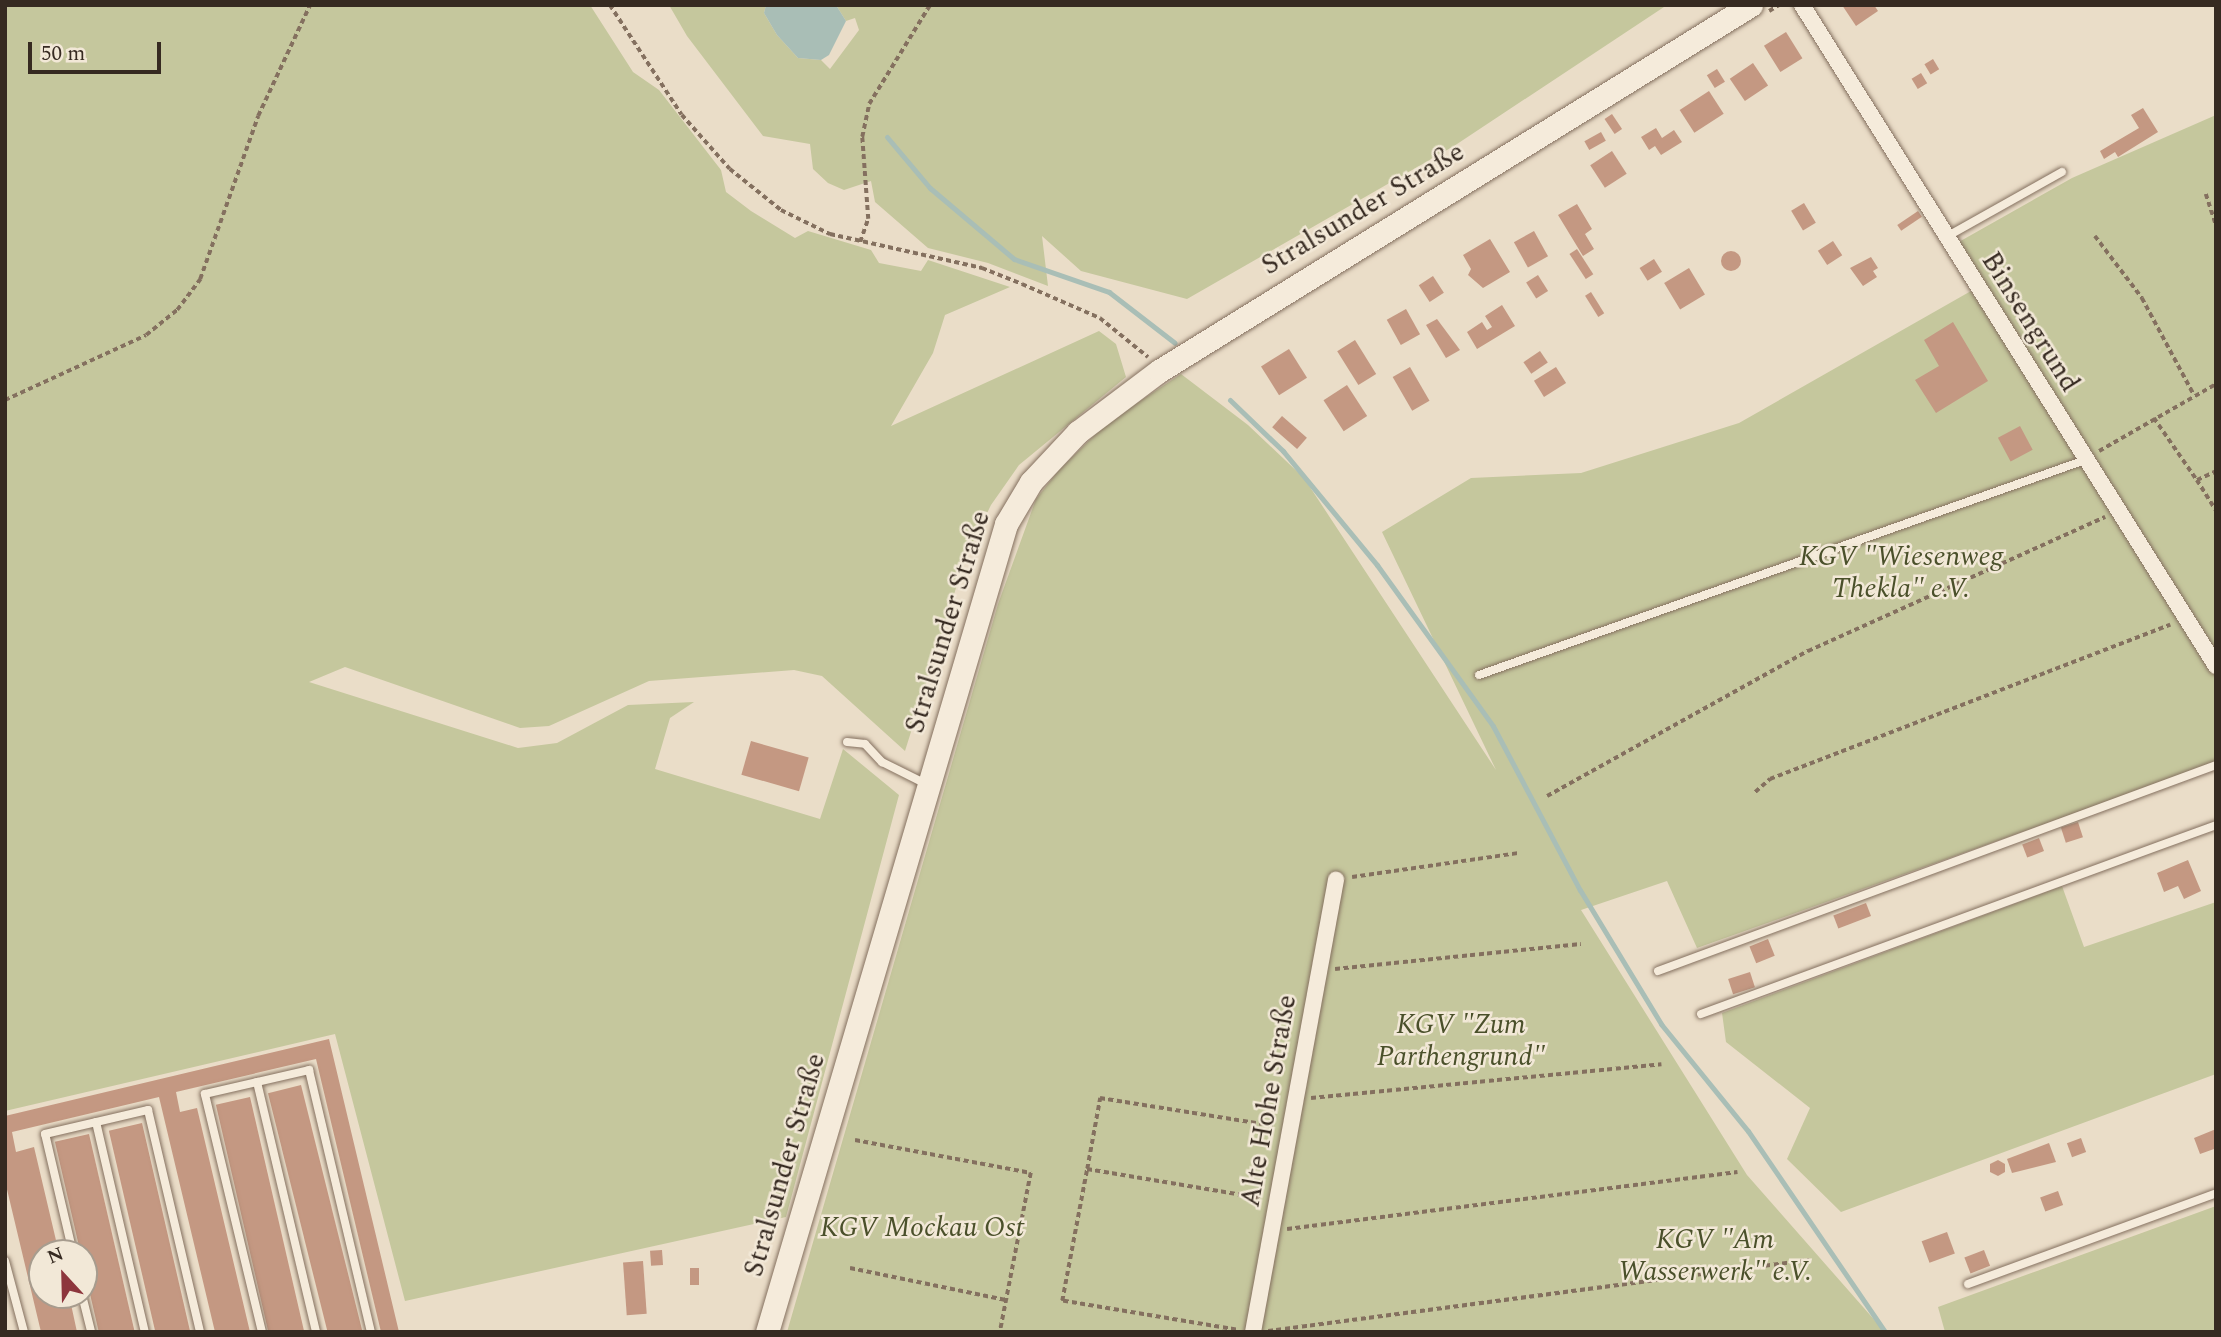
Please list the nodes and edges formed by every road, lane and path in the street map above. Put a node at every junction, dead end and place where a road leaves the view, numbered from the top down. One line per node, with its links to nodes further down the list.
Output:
1 (310, 5): 15 (path)
2 (610, 5): 11 (path)
3 (930, 5): 11 (path)
4 (1751, 5): 12 (street, Stralsunder Straße)
5 (1802, 5): 10 (street, Binsengrund)
6 (2062, 172): 10 (lane)
7 (2206, 194): 8 (path)
8 (2216, 224)
9 (2095, 236): 14 (path)
10 (1946, 237): 17 (street, Binsengrund)
11 (860, 242): 12 (path)
12 (1159, 371): 27 (street, Stralsunder Straße)
13 (2216, 384): 14 (path)
14 (2194, 395): 16 (path)
15 (5, 400)
16 (2154, 418): 17 (path); 19 (path)
17 (2085, 460): 21 (street, Binsengrund); 24 (lane)
18 (2216, 471): 19 (path)
19 (2197, 480): 20 (path)
20 (2216, 510)
21 (2117, 513): 22 (street, Binsengrund); 29 (path)
22 (2185, 619): 23 (street, Binsengrund); 28 (path)
23 (2216, 666)
24 (1479, 675)
25 (847, 742): 27 (lane)
26 (2216, 765): 35 (lane)
27 (929, 785): 62 (street, Stralsunder Straße)
28 (1755, 792)
29 (1547, 796)
30 (2216, 825): 36 (lane)
31 (1518, 853): 32 (path)
32 (1336, 880): 34 (street, Alte Hohe Straße)
33 (1581, 944): 34 (path)
34 (1320, 970): 39 (street, Alte Hohe Straße)
35 (1658, 971)
36 (1701, 1014)
37 (1661, 1064): 39 (path)
38 (257, 1082): 59 (lane); 60 (lane); 61 (lane)
39 (1295, 1100): 41 (street, Alte Hohe Straße)
40 (96, 1122): 48 (lane); 57 (lane); 58 (lane)
41 (1290, 1129): 43 (path); 46 (street, Alte Hohe Straße)
42 (855, 1140): 53 (path)
43 (1087, 1169): 46 (path); 64 (path)
44 (1737, 1172): 47 (path)
45 (2216, 1193): 52 (lane)
46 (1277, 1201): 47 (street, Alte Hohe Straße)
47 (1271, 1231): 65 (street, Alte Hohe Straße)
48 (69, 1239)
49 (1809, 1260): 66 (path)
50 (5, 1261): 55 (lane)
51 (850, 1268): 53 (path)
52 (1968, 1284)
53 (1006, 1300): 63 (path)
54 (85, 1309): 56 (lane)
55 (23, 1332)
56 (91, 1332)
57 (145, 1332)
58 (200, 1332)
59 (262, 1332)
60 (316, 1332)
61 (371, 1332)
62 (767, 1332)
63 (1000, 1332)
64 (1245, 1332)
65 (1253, 1332)
66 (1263, 1332)

